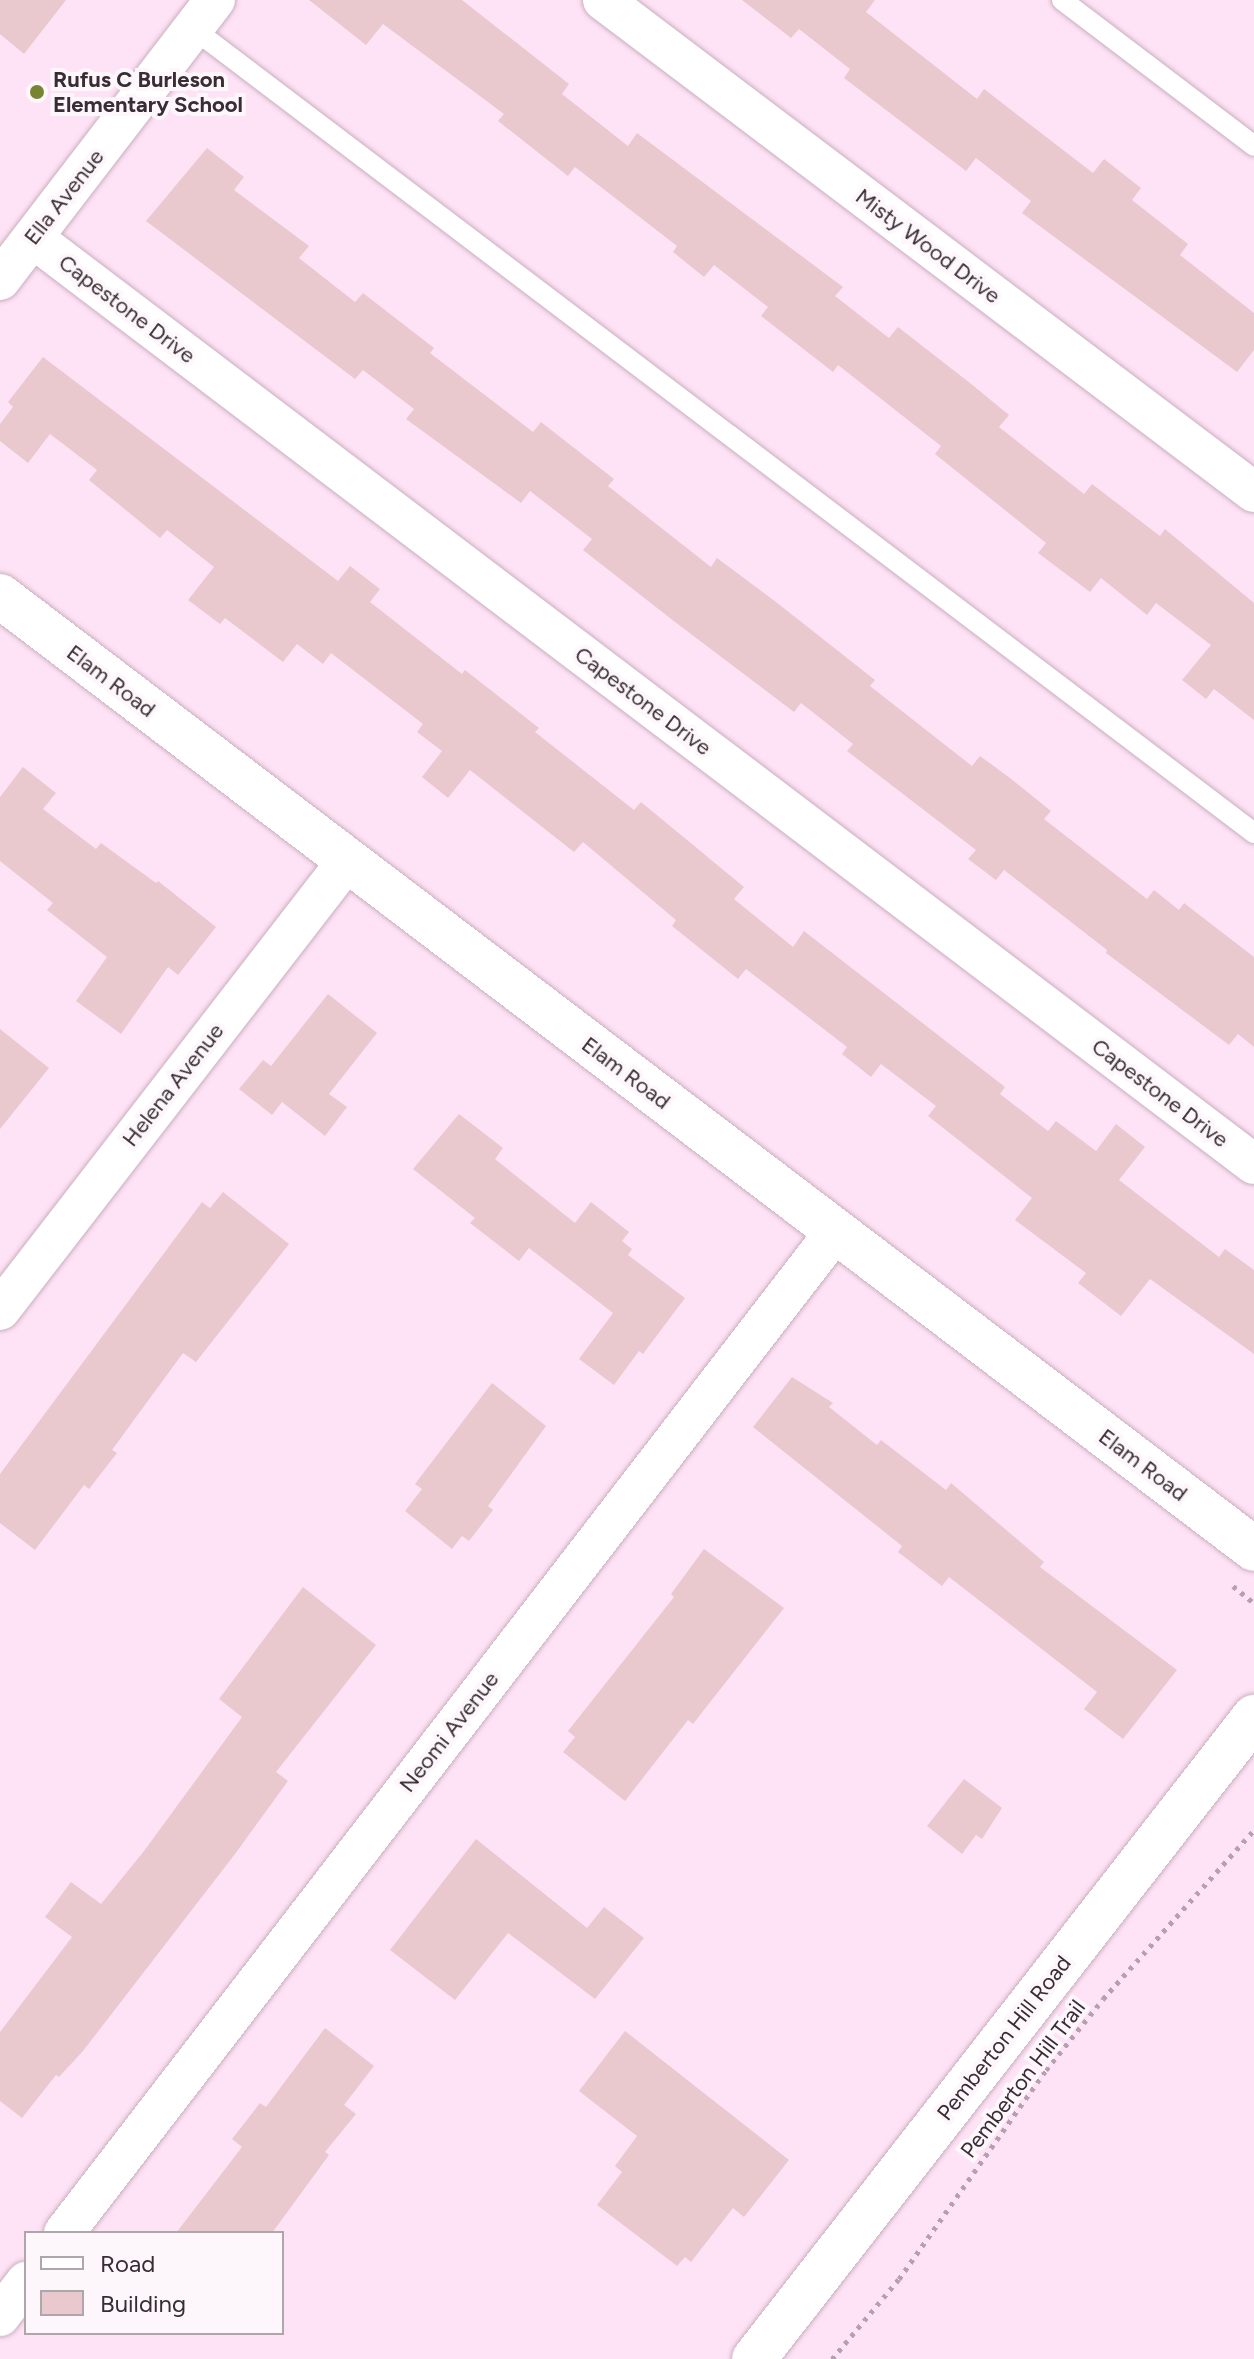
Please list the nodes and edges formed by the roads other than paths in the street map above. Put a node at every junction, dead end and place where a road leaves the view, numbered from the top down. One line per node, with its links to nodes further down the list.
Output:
1 (603, 0): 6 (street, Misty Wood Drive)
2 (1062, 0): 4 (lane)
3 (205, 15): 5 (street, Ella Avenue); 8 (lane)
4 (1254, 146)
5 (12, 256): 10 (street, Capestone Drive)
6 (1254, 492)
7 (0, 596): 9 (street, Elam Road)
8 (1254, 833)
9 (347, 861): 11 (street, Elam Road); 12 (street, Helena Avenue)
10 (1254, 1164)
11 (835, 1232): 13 (street, Elam Road); 15 (street, Neomi Avenue)
12 (0, 1310)
13 (1254, 1549)
14 (1254, 1717): 18 (street, Pemberton Hill Road)
15 (66, 2231)
16 (24, 2285): 17 (street)
17 (0, 2316)
18 (754, 2359)

